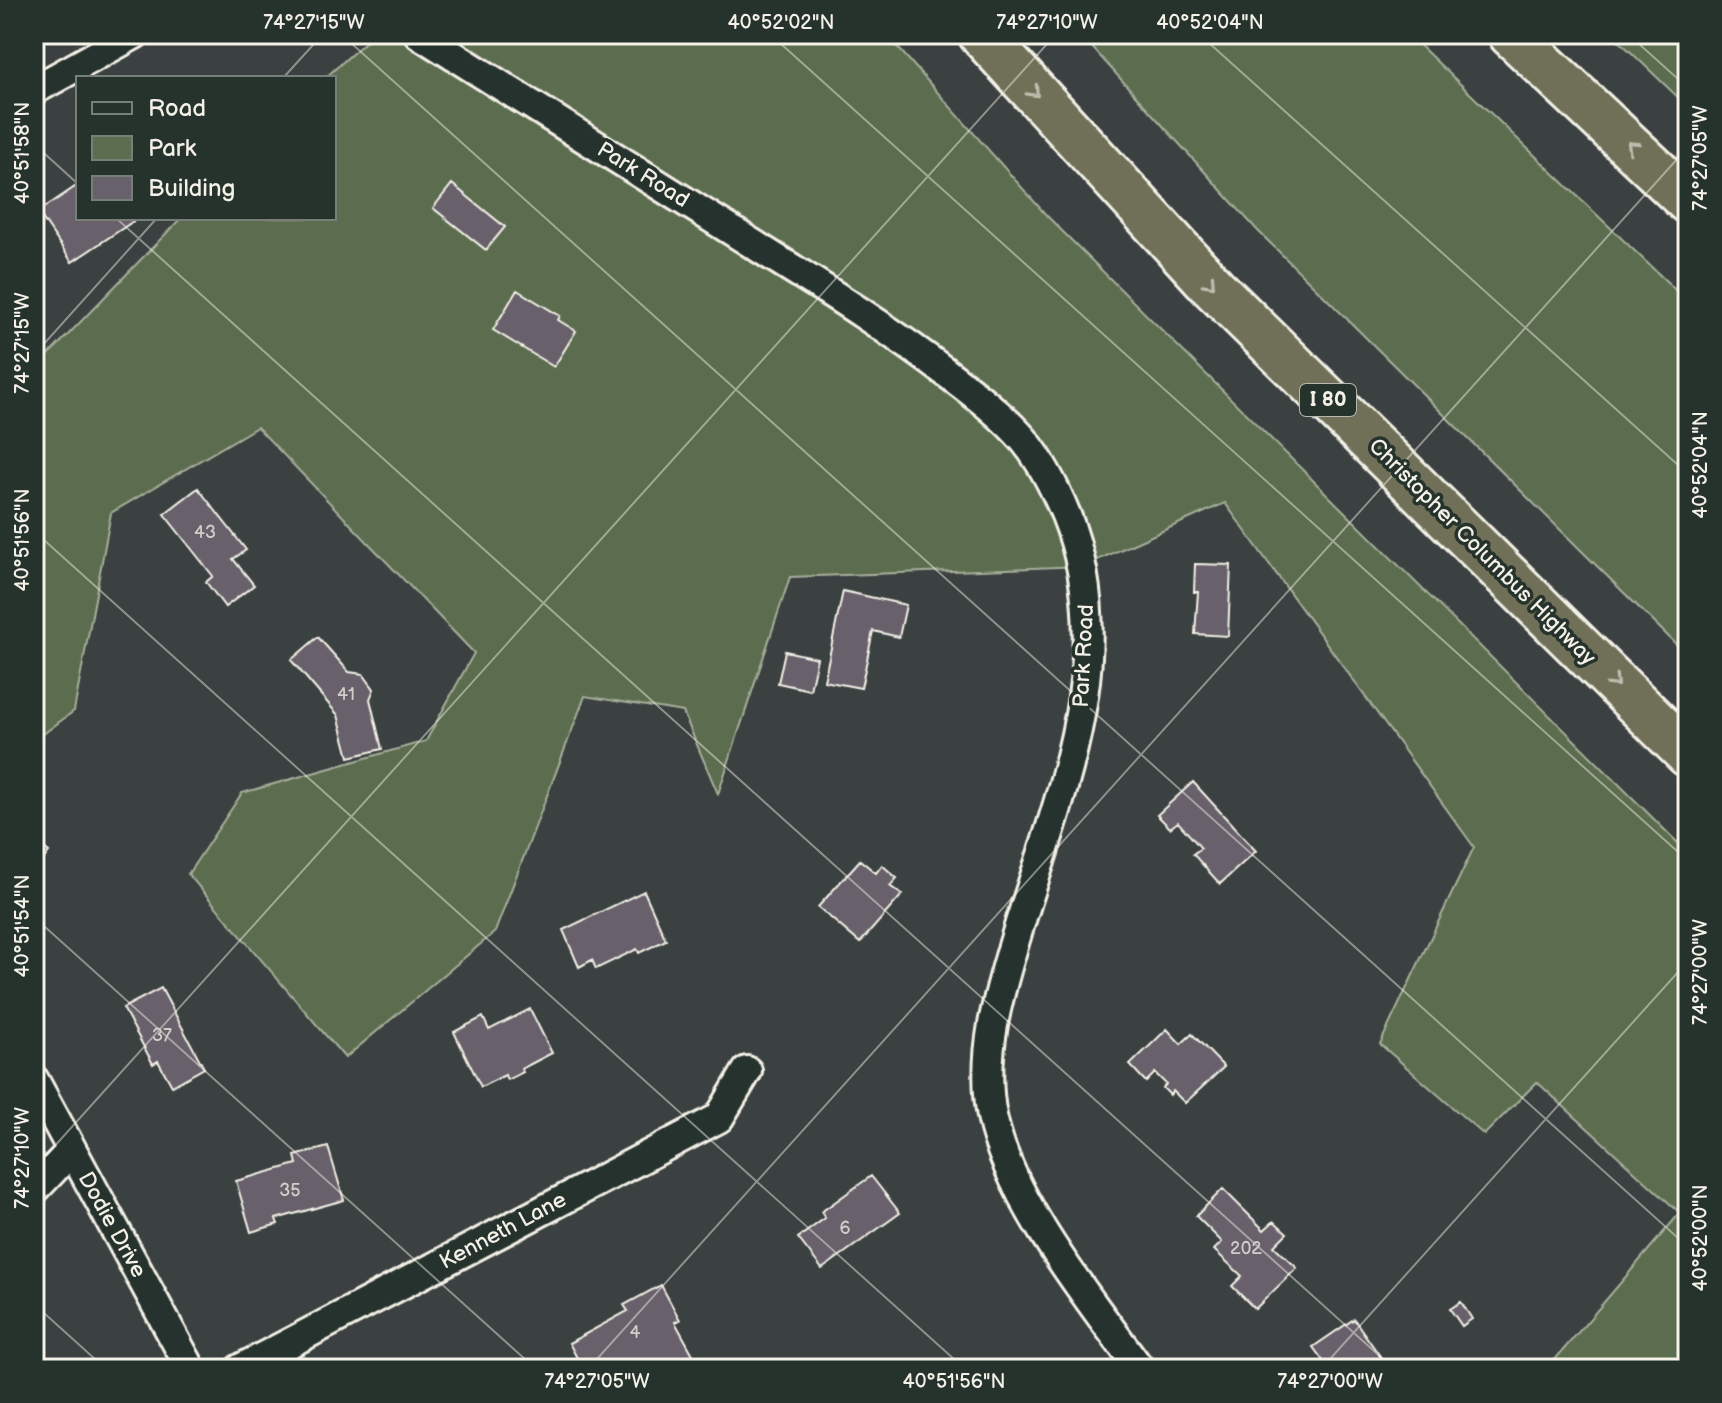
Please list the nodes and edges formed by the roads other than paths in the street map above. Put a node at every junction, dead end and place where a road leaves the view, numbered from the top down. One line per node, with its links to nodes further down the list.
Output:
1 (135, 34): 5 (street)
2 (419, 34): 14 (street, Park Road)
3 (981, 34): 7 (highway, Christopher Columbus Highway / I 80, one-way to 7)
4 (1511, 34): 6 (highway, one-way to 4)
5 (34, 90)
6 (1688, 201)
7 (1688, 754)
8 (747, 1071): 13 (street, Kenneth Lane)
9 (34, 1080): 10 (street, Dodie Drive)
10 (72, 1150): 11 (street); 12 (street, Dodie Drive)
11 (34, 1190)
12 (191, 1369)
13 (240, 1369)
14 (1140, 1369)

